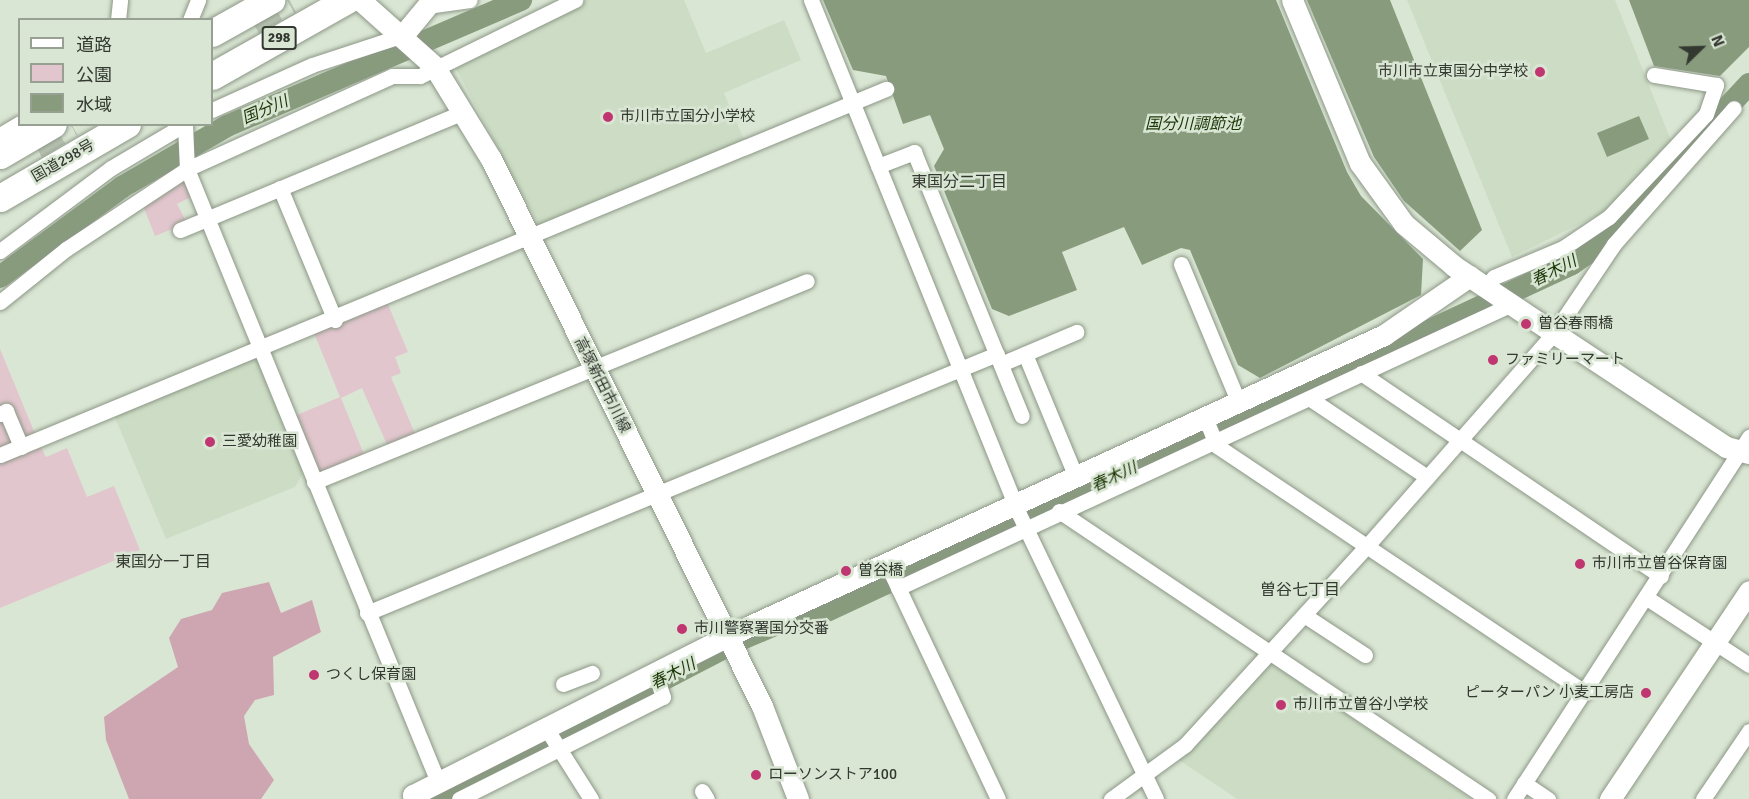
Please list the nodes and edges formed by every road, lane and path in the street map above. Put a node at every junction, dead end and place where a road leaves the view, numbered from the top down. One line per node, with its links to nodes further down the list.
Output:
1 (120, 0): 11 (street)
2 (198, 0): 12 (street)
3 (271, 0): 13 (highway, 298)
4 (347, 0): 16 (highway, 298)
5 (360, 0): 14 (street, 高塚新田市川線)
6 (470, 0): 10 (street)
7 (574, 0): 15 (street)
8 (811, 0): 19 (street)
9 (1292, 0): 39 (street)
10 (430, 3): 14 (street)
11 (118, 18)
12 (191, 18)
13 (213, 32)
14 (403, 35): 15 (street, 高塚新田市川線); 21 (street)
15 (429, 62): 22 (street, 高塚新田市川線); 29 (street)
16 (213, 75)
17 (1654, 75): 39 (street)
18 (886, 89): 19 (street)
19 (852, 103): 30 (street); 35 (street)
20 (1734, 108): 43 (street)
21 (213, 110)
22 (464, 111): 31 (street); 35 (street, 高塚新田市川線)
23 (18, 124): 27 (street)
24 (50, 126): 28 (highway)
25 (124, 126): 32 (highway, 国道298号)
26 (185, 127): 29 (street); 36 (street)
27 (0, 135)
28 (0, 155)
29 (187, 165): 33 (street); 40 (street)
30 (878, 166): 46 (street); 48 (street)
31 (280, 188): 33 (street); 41 (street)
32 (0, 198)
33 (207, 219): 34 (street); 44 (street)
34 (180, 230)
35 (530, 239): 41 (street); 47 (street, 高塚新田市川線)
36 (0, 251)
37 (1181, 264): 51 (street)
38 (807, 281): 47 (street)
39 (1493, 292): 43 (street); 49 (street); 51 (street)
40 (0, 302)
41 (335, 320): 44 (street)
42 (1077, 332): 45 (street)
43 (1554, 333): 55 (street); 57 (street)
44 (261, 351): 56 (street); 61 (street)
45 (1025, 354): 46 (street); 59 (street)
46 (999, 359): 48 (street); 53 (street)
47 (593, 368): 61 (street); 62 (street, 高塚新田市川線)
48 (960, 370): 62 (street); 64 (street)
49 (1361, 374): 50 (street); 55 (street)
50 (1310, 398): 54 (street); 60 (street)
51 (1239, 403): 54 (street)
52 (0, 414): 56 (street)
53 (1022, 416)
54 (1211, 430): 59 (street); 63 (street); 65 (street)
55 (1460, 440): 60 (street); 66 (street)
56 (21, 447): 58 (street)
57 (1746, 447): 66 (street)
58 (0, 455)
59 (1075, 475): 64 (street)
60 (1427, 477): 65 (street)
61 (314, 483): 70 (street)
62 (657, 495): 70 (street); 72 (street, 高塚新田市川線)
63 (1059, 511): 64 (street); 74 (street)
64 (1020, 518): 67 (street); 67 (street); 82 (street)
65 (1366, 547): 71 (street); 79 (street)
66 (1661, 576): 69 (street)
67 (893, 577): 72 (street); 89 (street)
68 (1749, 591): 73 (street)
69 (1647, 598): 73 (street); 79 (street)
70 (367, 613): 83 (street)
71 (1304, 615): 74 (street); 75 (street)
72 (732, 642): 81 (street); 88 (street, 高塚新田市川線)
73 (1714, 642): 76 (street); 95 (street)
74 (1270, 652): 82 (street); 92 (street)
75 (1365, 655)
76 (1749, 665)
77 (592, 673): 78 (street)
78 (563, 684)
79 (1585, 692): 84 (street)
80 (1749, 730): 96 (street)
81 (551, 739): 83 (street); 86 (street); 87 (street)
82 (1142, 778): 90 (street); 91 (street)
83 (438, 782): 85 (street)
84 (1524, 783): 93 (street); 94 (street)
85 (411, 798)
86 (459, 799)
87 (591, 799)
88 (798, 799)
89 (998, 799)
90 (1111, 799)
91 (1156, 799)
92 (1488, 799)
93 (1514, 799)
94 (1548, 799)
95 (1610, 799)
96 (1703, 799)

